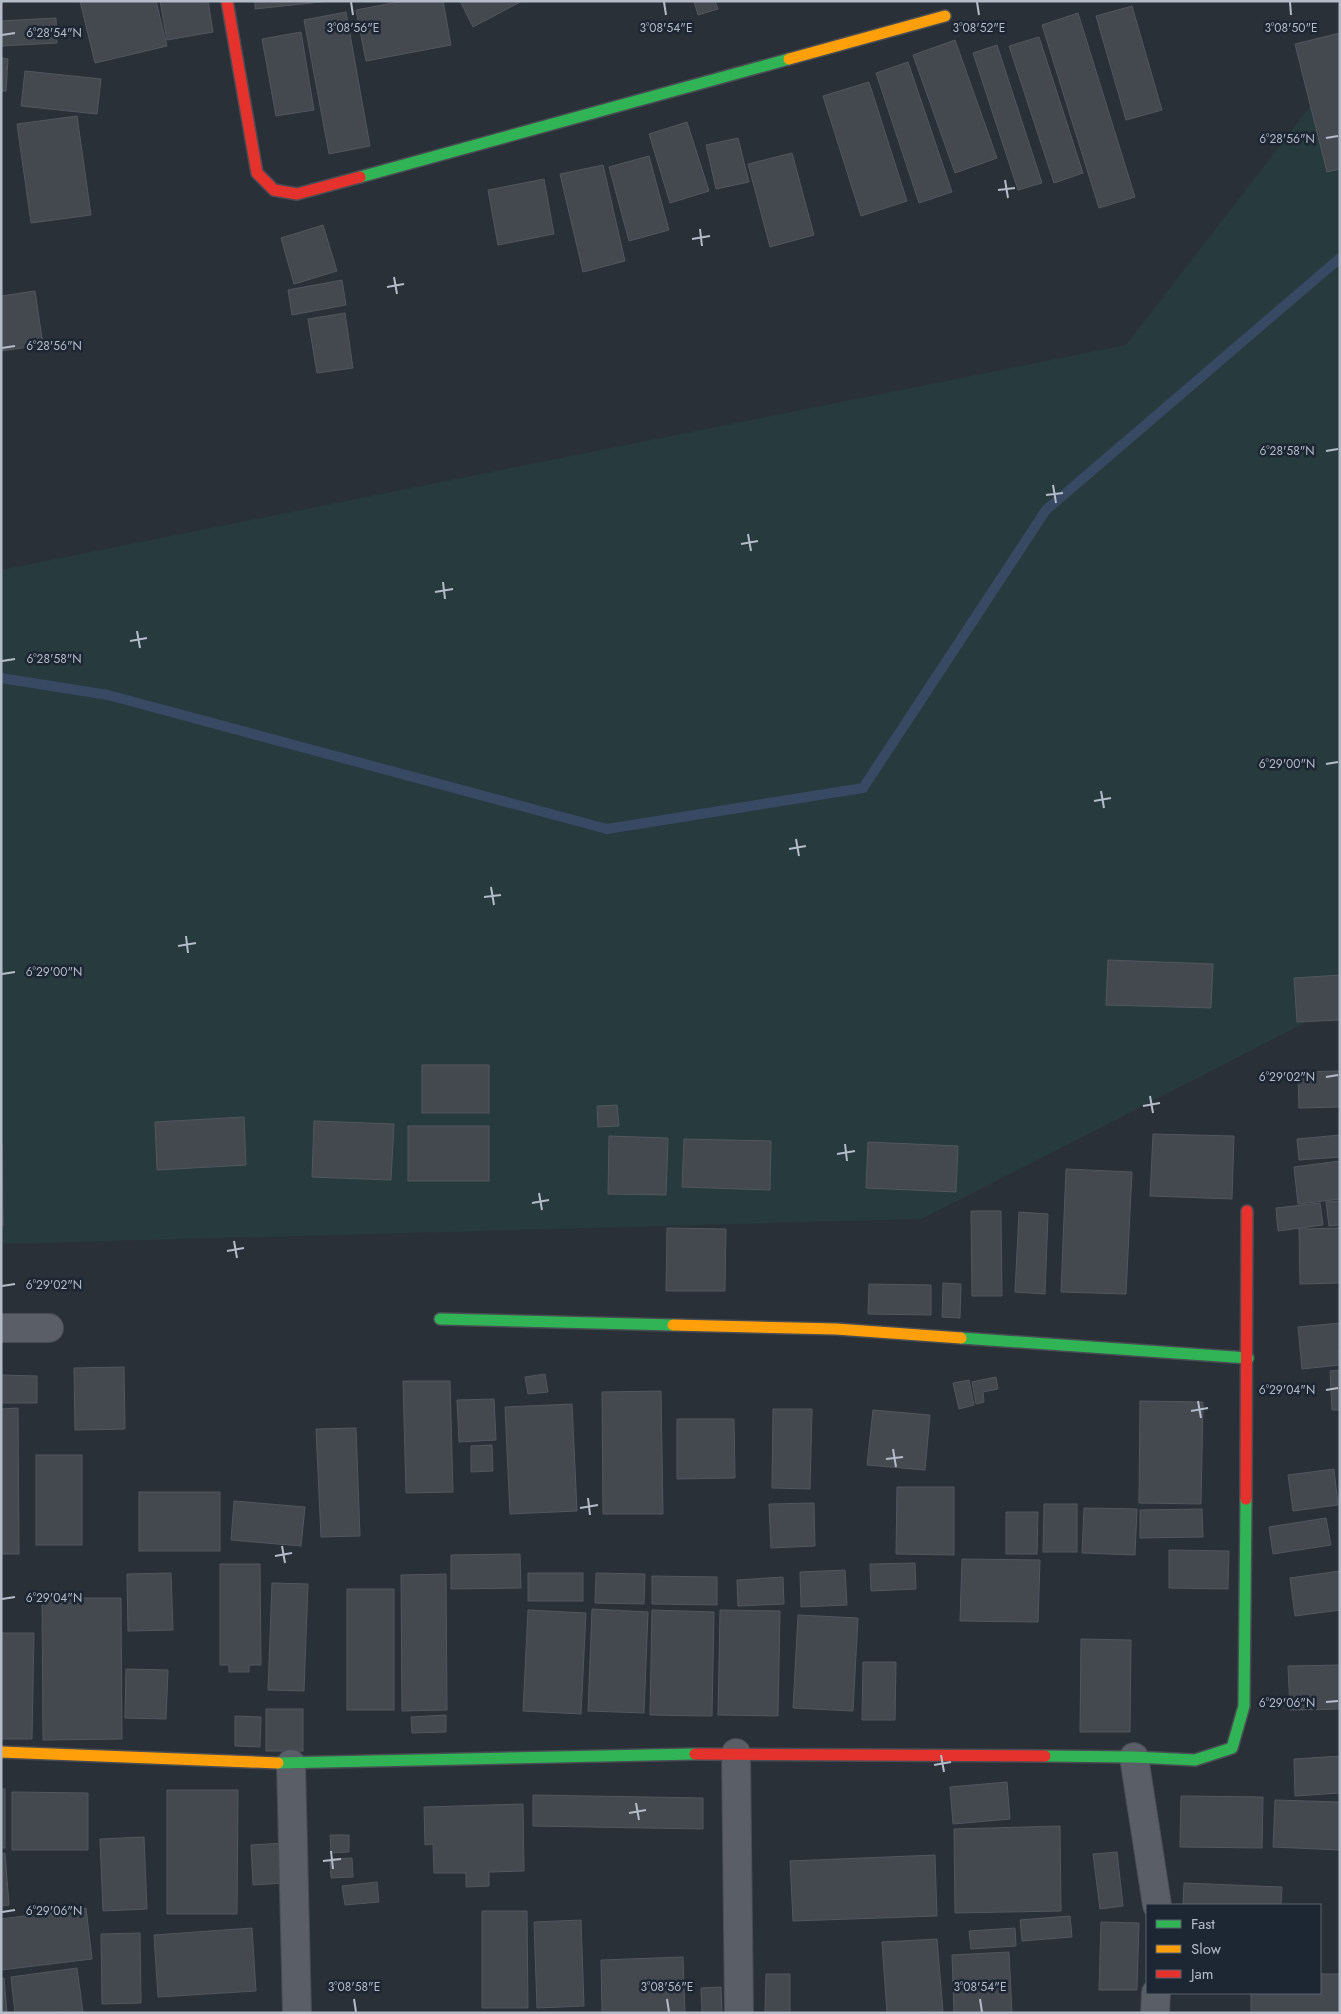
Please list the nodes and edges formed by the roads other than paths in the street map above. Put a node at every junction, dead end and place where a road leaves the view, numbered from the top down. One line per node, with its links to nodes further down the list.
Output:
1 (226, 1): 2 (street)
2 (945, 16)
3 (1247, 1210): 7 (street)
4 (440, 1319): 7 (street)
5 (1, 1328): 6 (street)
6 (49, 1328)
7 (1248, 1358): 10 (street)
8 (1, 1752): 11 (street)
9 (736, 1753): 10 (street); 11 (street); 15 (street)
10 (1134, 1757): 12 (street)
11 (291, 1764): 14 (street)
12 (1157, 1904)
13 (1156, 1994): 16 (street)
14 (297, 2013)
15 (739, 2013)
16 (1155, 2013)

